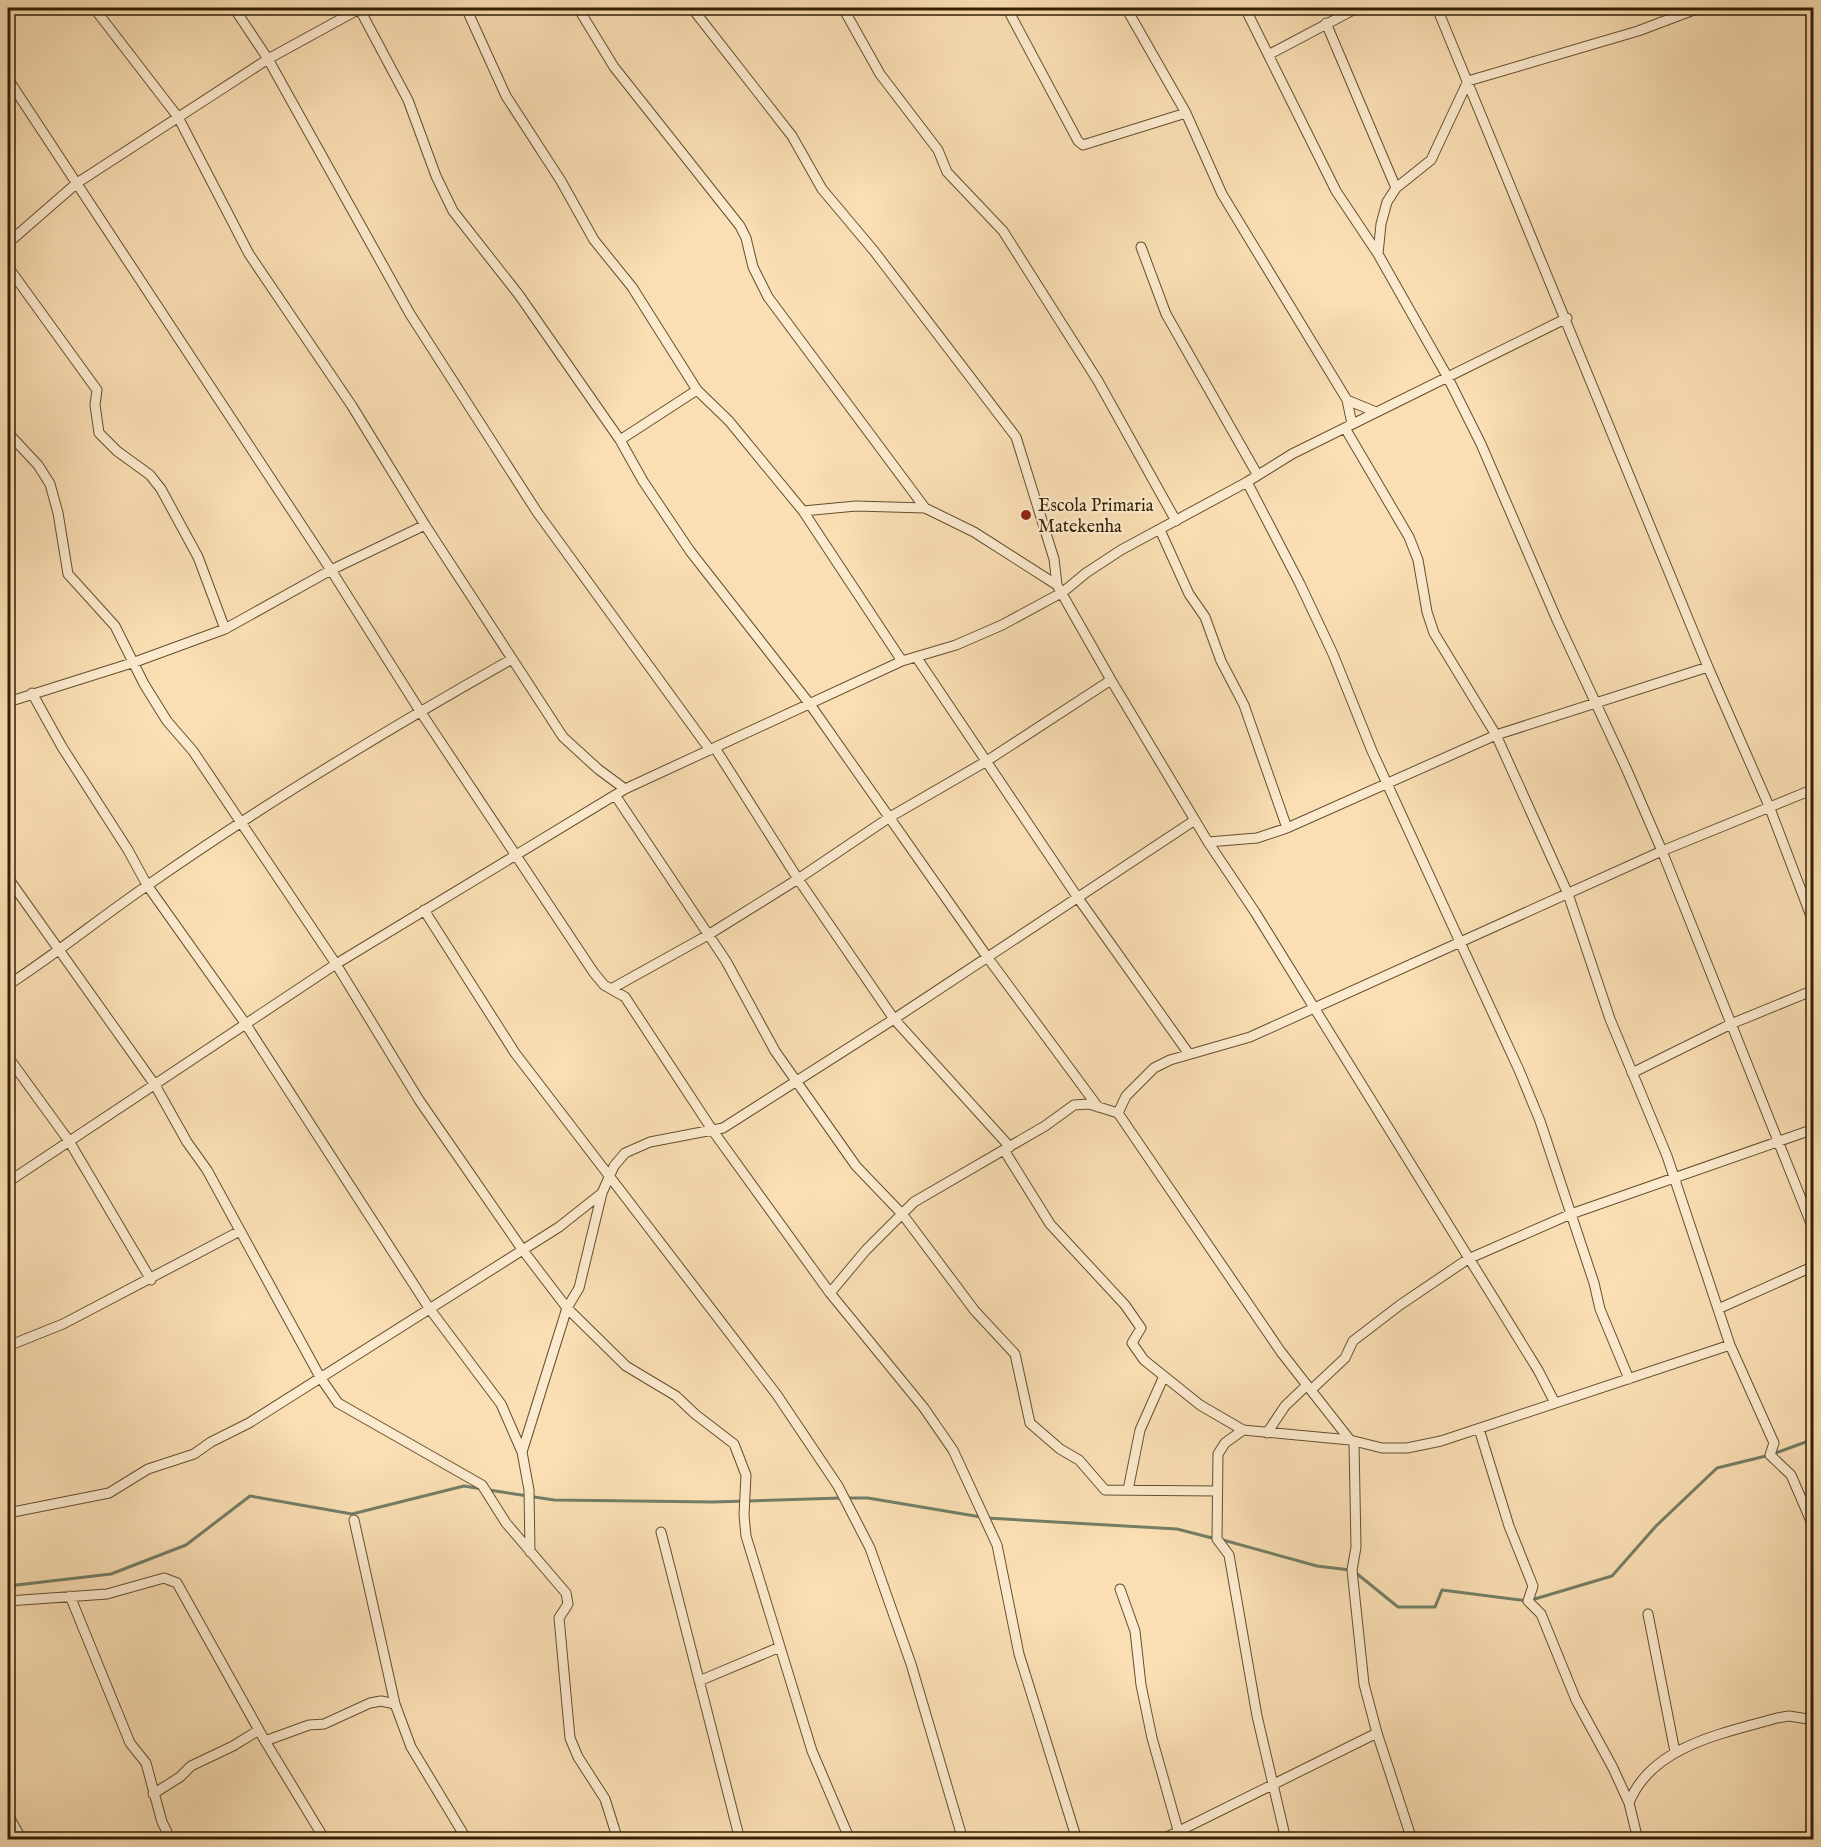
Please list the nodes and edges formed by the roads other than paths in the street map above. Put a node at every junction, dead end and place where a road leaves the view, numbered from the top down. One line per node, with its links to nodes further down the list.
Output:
1 (94, 8): 20 (street)
2 (234, 8): 16 (street)
3 (360, 8): 16 (street); 34 (street)
4 (466, 8): 29 (street)
5 (578, 8): 37 (street)
6 (692, 8): 43 (street)
7 (843, 8): 39 (street)
8 (1007, 8): 19 (street)
9 (1126, 8): 19 (street)
10 (1245, 8): 15 (street)
11 (1357, 8): 14 (street)
12 (1437, 8): 18 (street)
13 (1699, 8): 18 (street)
14 (1326, 24): 15 (street); 22 (street)
15 (1270, 54): 25 (street)
16 (268, 59): 20 (street); 57 (street)
17 (8, 79): 21 (street)
18 (1468, 81): 22 (street); 27 (street)
19 (1186, 113): 30 (street)
20 (178, 117): 21 (street); 40 (street)
21 (77, 183): 23 (street); 42 (street)
22 (1396, 188): 25 (street)
23 (8, 243)
24 (1141, 247): 35 (street)
25 (1378, 254): 28 (street)
26 (8, 267): 44 (street)
27 (1567, 318): 28 (street); 49 (street)
28 (1447, 376): 31 (street); 53 (street)
29 (697, 390): 34 (street); 38 (street)
30 (1347, 400): 31 (street); 32 (street)
31 (1376, 412): 32 (street)
32 (1348, 426): 35 (street); 56 (street)
33 (8, 433): 48 (street)
34 (620, 440): 54 (street)
35 (1257, 474): 36 (street)
36 (1247, 482): 39 (street); 59 (street)
37 (925, 508): 38 (street); 43 (street)
38 (803, 512): 47 (street)
39 (1176, 521): 41 (street)
40 (425, 525): 42 (street); 46 (street)
41 (1160, 530): 43 (street); 67 (street)
42 (331, 570): 44 (street); 55 (street)
43 (1060, 588): 45 (street); 50 (street)
44 (225, 629): 48 (street)
45 (917, 658): 47 (street); 58 (street)
46 (512, 659): 55 (street); 60 (street)
47 (902, 661): 54 (street)
48 (135, 662): 51 (street); 66 (street)
49 (1708, 668): 53 (street); 63 (street)
50 (1111, 680): 58 (street); 65 (street)
51 (32, 693): 52 (street); 73 (street)
52 (8, 702)
53 (1596, 702): 56 (street); 69 (street)
54 (809, 703): 57 (street); 64 (street)
55 (420, 711): 66 (street); 70 (street)
56 (1496, 735): 59 (street); 74 (street)
57 (713, 749): 60 (street); 72 (street)
58 (985, 762): 64 (street); 75 (street)
59 (1389, 785): 67 (street); 79 (street)
60 (625, 789): 62 (street)
61 (1814, 789): 63 (street)
62 (615, 795): 70 (street); 78 (street)
63 (1769, 806): 69 (street); 77 (street)
64 (890, 817): 72 (street); 81 (street)
65 (1195, 820): 68 (street); 75 (street)
66 (240, 824): 73 (street); 82 (street)
67 (1287, 828): 68 (street)
68 (1208, 842): 86 (street)
69 (1662, 852): 74 (street); 89 (street)
70 (516, 855): 76 (street); 84 (street)
71 (8, 878): 80 (street)
72 (798, 879): 78 (street); 87 (street)
73 (147, 885): 80 (street); 88 (street)
74 (1568, 894): 79 (street); 92 (street)
75 (1078, 898): 81 (street); 90 (street)
76 (424, 910): 82 (street); 102 (street)
77 (1814, 924)
78 (708, 935): 84 (street); 93 (street)
79 (1459, 942): 86 (street); 106 (street)
80 (59, 952): 83 (street); 94 (street)
81 (988, 958): 87 (street); 95 (street)
82 (336, 964): 88 (street); 110 (street)
83 (8, 985)
84 (611, 988): 98 (street)
85 (1814, 990): 89 (street)
86 (1314, 1007): 90 (street); 111 (street)
87 (894, 1019): 93 (street); 101 (street)
88 (245, 1023): 94 (street); 115 (street)
89 (1731, 1024): 92 (street); 100 (street)
90 (1189, 1054): 96 (street)
91 (8, 1057): 99 (street)
92 (1632, 1073): 103 (street)
93 (798, 1082): 98 (street); 107 (street)
94 (155, 1085): 99 (street); 108 (street)
95 (1098, 1107): 96 (street); 101 (street)
96 (1118, 1113): 123 (street)
97 (1814, 1129): 100 (street)
98 (713, 1131): 102 (street); 114 (street)
99 (69, 1141): 104 (street); 113 (street)
100 (1779, 1142): 103 (street); 109 (street)
101 (1007, 1149): 107 (street); 120 (street)
102 (609, 1177): 105 (street); 161 (street)
103 (1674, 1178): 106 (street); 117 (street)
104 (8, 1182)
105 (602, 1192): 110 (street); 116 (street)
106 (1571, 1214): 111 (street); 122 (street)
107 (903, 1215): 114 (street); 130 (street)
108 (240, 1231): 113 (street); 121 (street)
109 (1814, 1231)
110 (522, 1249): 115 (street); 116 (street)
111 (1468, 1259): 123 (street); 124 (street)
112 (1814, 1266): 117 (street)
113 (152, 1280): 119 (street)
114 (830, 1293): 162 (street)
115 (429, 1308): 121 (street); 129 (street)
116 (567, 1308): 129 (street); 141 (street)
117 (1718, 1309): 118 (street)
118 (1730, 1345): 122 (street); 134 (street)
119 (8, 1346)
120 (1164, 1376): 126 (street); 130 (street)
121 (320, 1377): 132 (street); 136 (street)
122 (1629, 1379): 124 (street)
123 (1309, 1388): 127 (street); 128 (street)
124 (1555, 1403): 125 (street)
125 (1479, 1429): 128 (street); 151 (street)
126 (1243, 1430): 127 (street); 131 (street)
127 (1267, 1433): 128 (street)
128 (1352, 1442): 146 (street)
129 (522, 1452): 136 (street)
130 (1128, 1490): 131 (street)
131 (1217, 1491): 149 (street)
132 (8, 1513)
133 (354, 1520): 143 (street)
134 (1814, 1528)
135 (661, 1532): 142 (street)
136 (530, 1552): 158 (street)
137 (1120, 1589): 153 (street)
138 (70, 1596): 139 (street); 145 (street); 150 (street)
139 (8, 1601)
140 (1648, 1614): 148 (street)
141 (780, 1647): 142 (street); 160 (street)
142 (699, 1681): 159 (street)
143 (395, 1704): 147 (street); 157 (street)
144 (1814, 1720): 148 (street)
145 (259, 1730): 147 (street); 150 (street)
146 (1377, 1733): 149 (street); 165 (street)
147 (265, 1741): 156 (street)
148 (1675, 1752): 151 (street)
149 (1271, 1783): 153 (street); 164 (street)
150 (153, 1794): 155 (street)
151 (1629, 1803): 166 (street)
152 (8, 1815): 154 (street)
153 (1178, 1830): 163 (street)
154 (22, 1839)
155 (171, 1839)
156 (325, 1839)
157 (467, 1839)
158 (618, 1839)
159 (740, 1839)
160 (850, 1839)
161 (963, 1839)
162 (1077, 1839)
163 (1161, 1839)
164 (1286, 1839)
165 (1412, 1839)
166 (1638, 1839)

